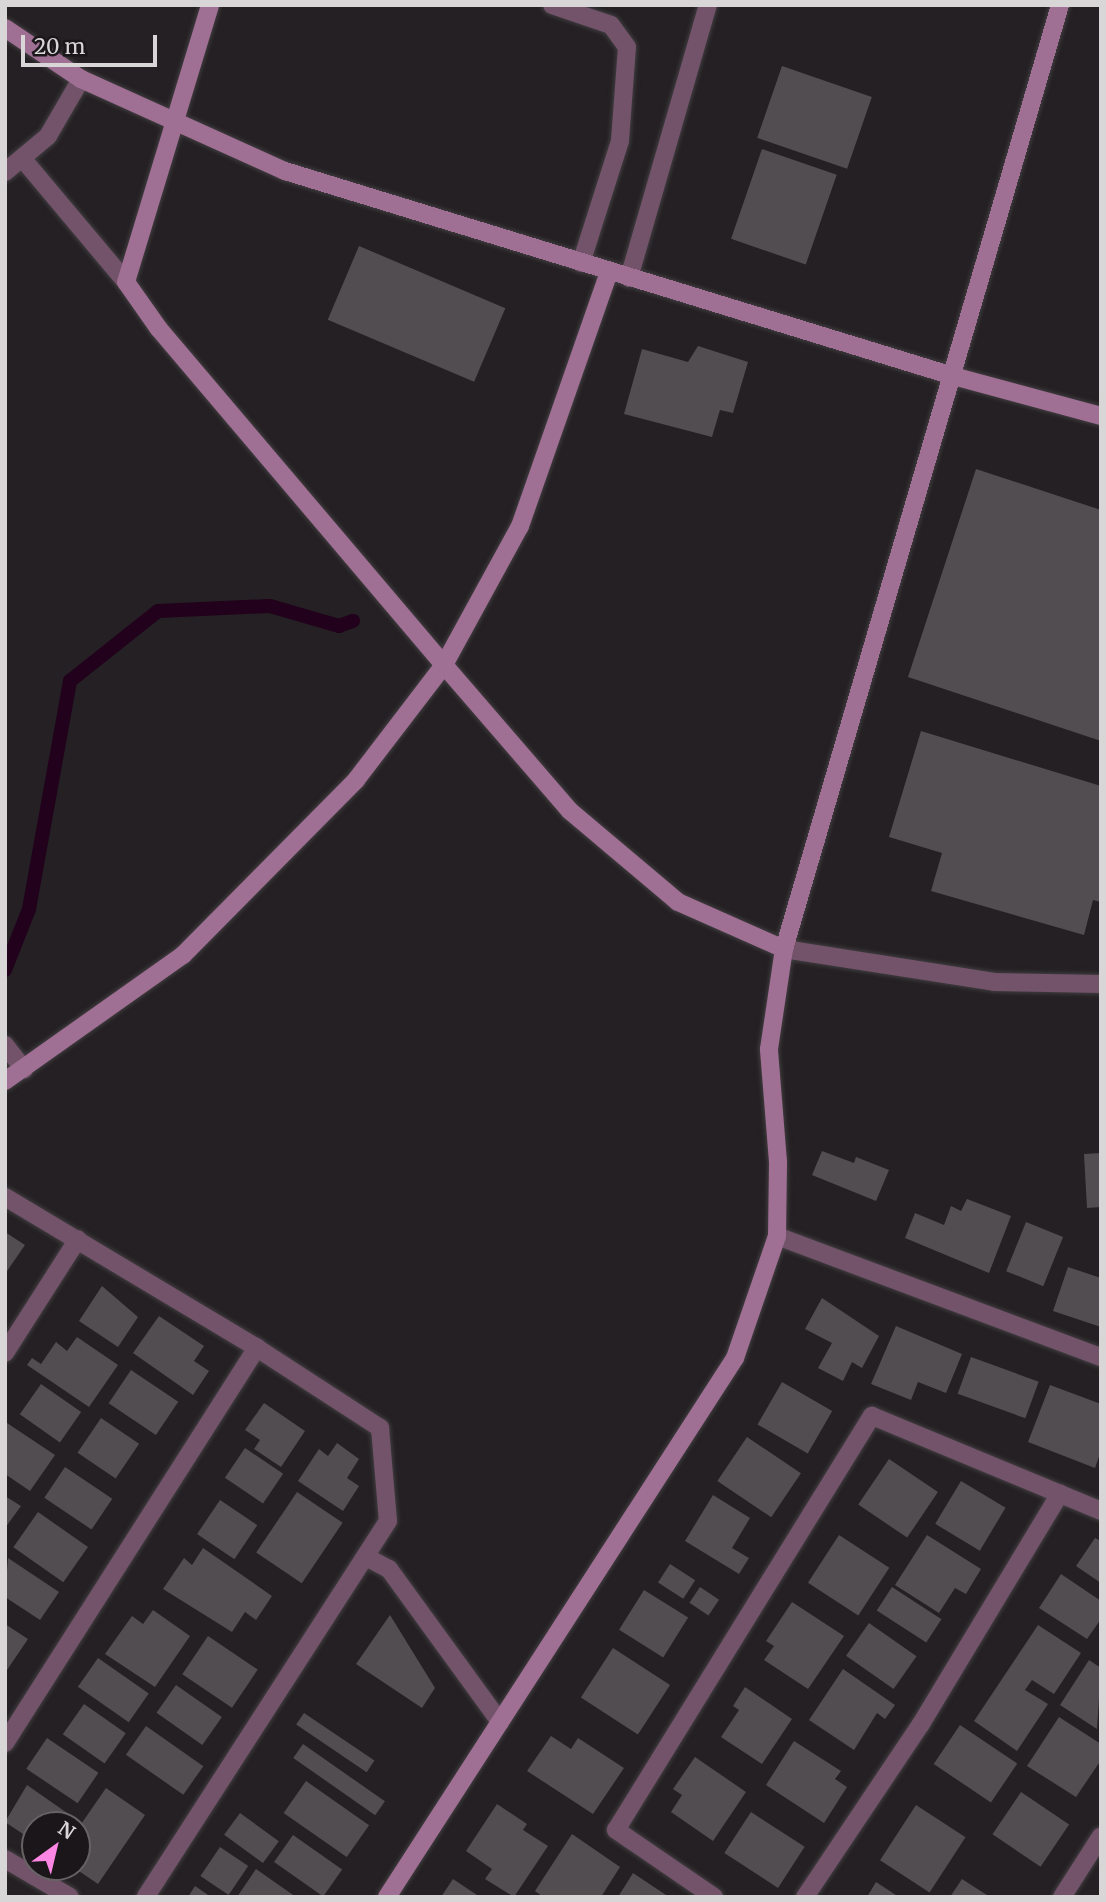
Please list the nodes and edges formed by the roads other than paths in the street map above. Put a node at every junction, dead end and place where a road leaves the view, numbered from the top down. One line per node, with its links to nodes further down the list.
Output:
1 (210, 5): 7 (street)
2 (552, 5): 10 (street)
3 (708, 5): 12 (street)
4 (1060, 5): 14 (street)
5 (5, 28): 6 (street)
6 (81, 79): 7 (street); 8 (street)
7 (176, 122): 10 (street); 13 (street)
8 (22, 158): 9 (street); 13 (street)
9 (5, 172)
10 (581, 263): 11 (street)
11 (609, 272): 12 (street); 16 (street)
12 (629, 278): 14 (street)
13 (126, 282): 16 (street)
14 (953, 376): 15 (street); 17 (street)
15 (1101, 416)
16 (444, 665): 17 (street); 20 (street)
17 (784, 949): 18 (street); 23 (street)
18 (1101, 984)
19 (5, 1045): 20 (street)
20 (24, 1069): 21 (street)
21 (5, 1081)
22 (5, 1197): 24 (street)
23 (777, 1236): 27 (street); 31 (street)
24 (78, 1239): 25 (street); 26 (street)
25 (257, 1348): 30 (street); 32 (street)
26 (5, 1353)
27 (1101, 1357)
28 (1060, 1494): 29 (street); 38 (street); 39 (street)
29 (1101, 1511)
30 (368, 1558): 31 (street); 36 (street)
31 (500, 1722): 37 (street)
32 (5, 1742)
33 (1101, 1836): 40 (street)
34 (5, 1859): 35 (street)
35 (70, 1897)
36 (146, 1897)
37 (387, 1897)
38 (714, 1897)
39 (805, 1897)
40 (1062, 1897)

